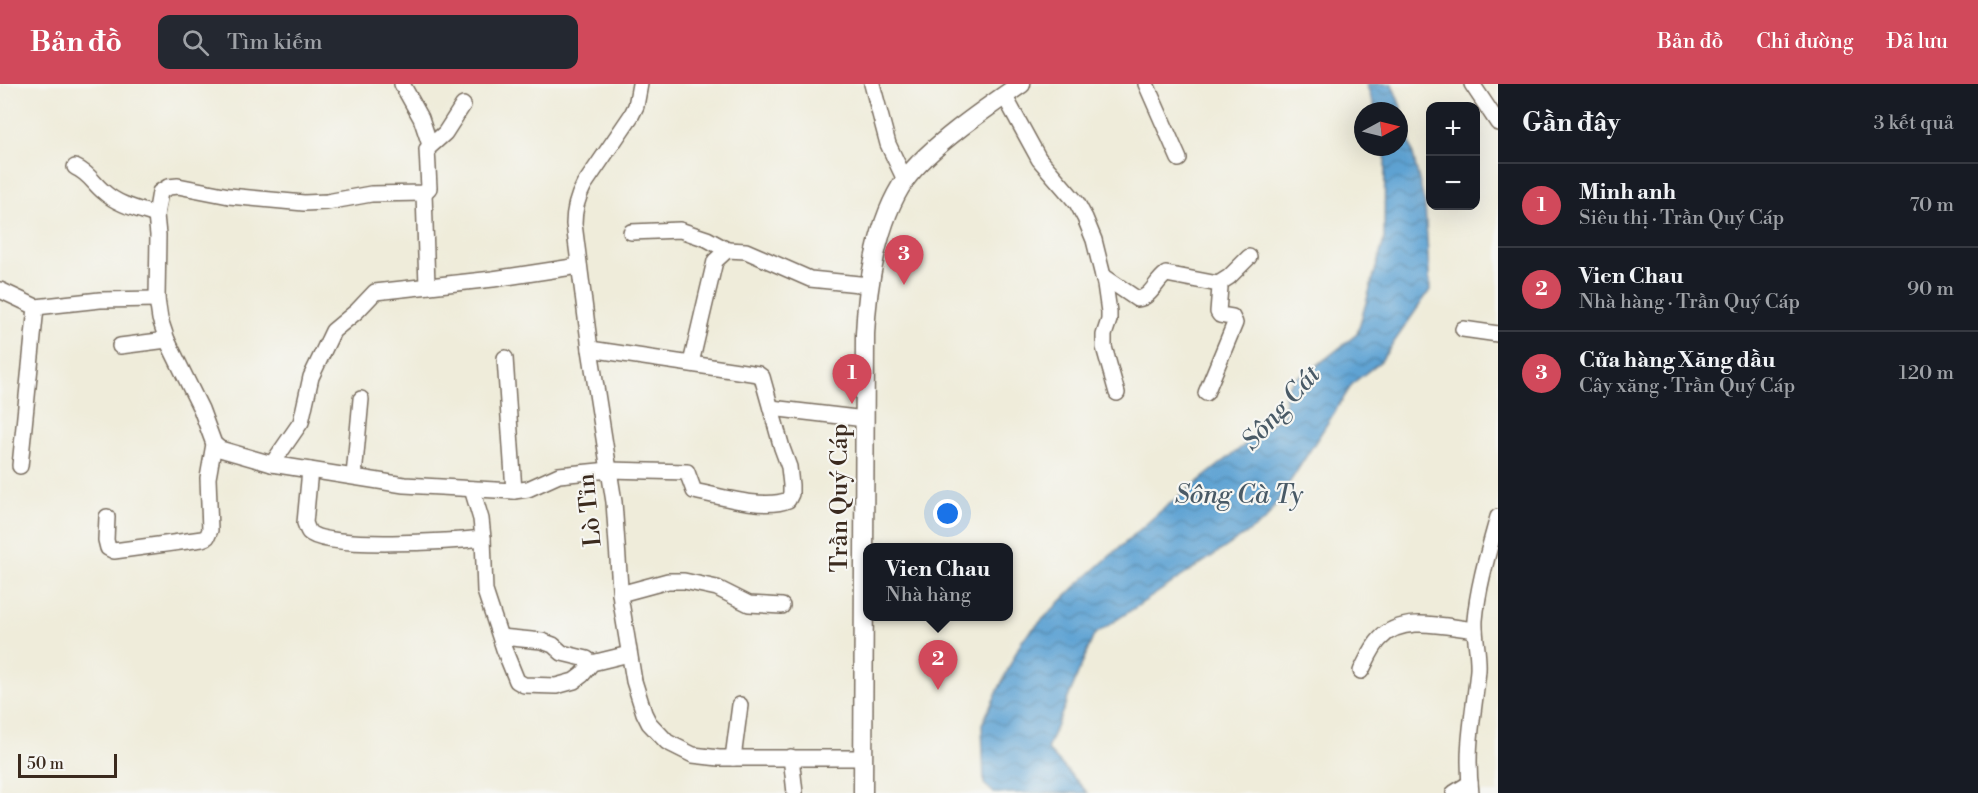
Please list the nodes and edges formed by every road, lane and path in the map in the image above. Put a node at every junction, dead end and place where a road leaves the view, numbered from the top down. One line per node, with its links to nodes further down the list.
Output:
1 (402, 84): 10 (street)
2 (640, 84): 19 (street, Lò Tỉn)
3 (872, 84): 13 (street)
4 (1021, 84): 7 (main road, Trần Quý Cáp)
5 (1146, 84): 11 (street)
6 (1472, 84): 9 (street)
7 (1004, 95): 13 (main road, Trần Quý Cáp); 20 (street)
8 (464, 105): 10 (street)
9 (1498, 123)
10 (430, 145): 14 (street)
11 (1179, 159)
12 (75, 167): 15 (street)
13 (905, 180): 22 (main road, Trần Quý Cáp)
14 (424, 193): 15 (street); 23 (street)
15 (156, 215): 25 (street)
16 (631, 232): 17 (street)
17 (727, 250): 22 (street); 33 (street)
18 (1249, 257): 21 (street)
19 (579, 266): 23 (street); 31 (street, Lò Tỉn)
20 (1103, 276): 21 (street); 34 (street)
21 (1218, 284): 35 (street)
22 (869, 285): 38 (main road, Trần Quý Cáp)
23 (427, 286): 40 (street)
24 (0, 290): 26 (street)
25 (157, 299): 26 (street); 29 (street)
26 (36, 307): 41 (street)
27 (1463, 329): 28 (street)
28 (1498, 334)
29 (167, 340): 30 (street); 39 (street)
30 (120, 346)
31 (590, 349): 33 (street); 43 (street, Lò Tỉn)
32 (505, 357): 46 (street)
33 (691, 363): 37 (street)
34 (1117, 393)
35 (1206, 393)
36 (362, 399): 44 (street)
37 (771, 408): 38 (street); 43 (street)
38 (865, 419): 50 (main road, Trần Quý Cáp)
39 (214, 444): 40 (street); 47 (street)
40 (272, 464): 42 (street)
41 (20, 466)
42 (310, 470): 44 (street); 49 (street)
43 (609, 470): 46 (street); 51 (street, Lò Tỉn)
44 (354, 476): 45 (street)
45 (472, 489): 46 (street); 49 (street)
46 (514, 491)
47 (107, 517)
48 (1498, 517): 54 (street)
49 (483, 538): 55 (street)
50 (864, 543)
51 (620, 594): 52 (street); 56 (street, Lò Tỉn)
52 (782, 606)
53 (864, 621): 62 (main road, Trần Quý Cáp)
54 (1475, 630): 58 (street); 63 (street)
55 (501, 638): 57 (street); 57 (street)
56 (629, 654): 57 (street); 60 (street, Lò Tỉn)
57 (592, 663)
58 (1361, 670)
59 (740, 705): 60 (street)
60 (733, 758): 61 (street, Lò Tỉn)
61 (791, 758): 62 (street, Lò Tỉn); 64 (street)
62 (863, 758): 65 (main road, Trần Quý Cáp)
63 (1470, 788): 66 (street)
64 (795, 793)
65 (863, 793)
66 (1454, 793)

